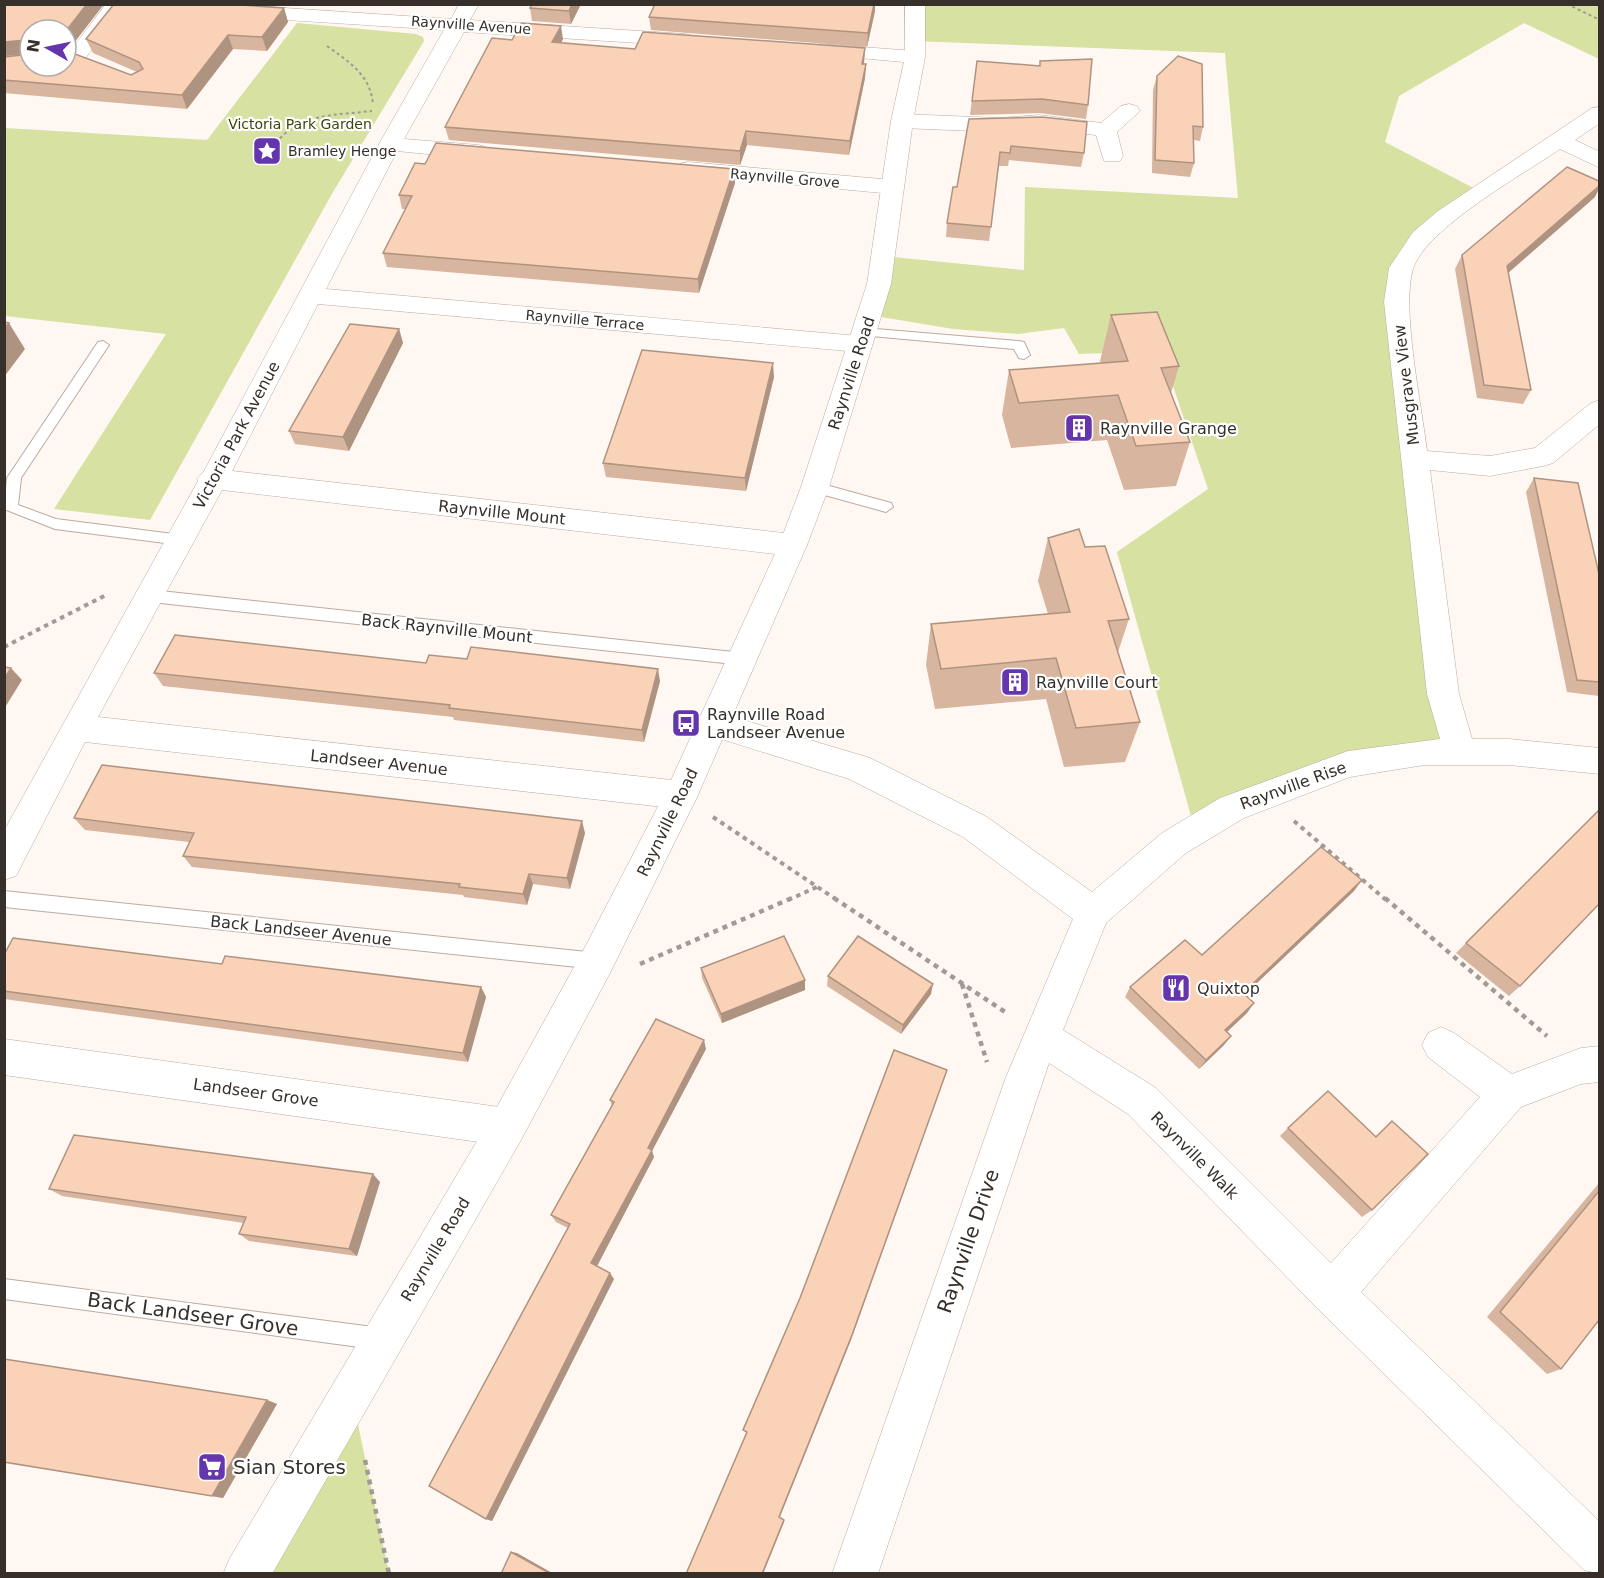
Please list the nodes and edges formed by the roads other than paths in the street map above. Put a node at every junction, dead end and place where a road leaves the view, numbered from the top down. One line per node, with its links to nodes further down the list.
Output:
1 (117, 4): 7 (street)
2 (915, 4): 8 (street, Raynville Road)
3 (218, 9): 4 (street, Raynville Avenue)
4 (464, 14): 5 (street, Raynville Avenue); 15 (street, Victoria Park Avenue)
5 (704, 42)
6 (798, 48): 8 (street)
7 (78, 49)
8 (915, 57): 13 (street, Raynville Road)
9 (78, 59): 10 (street)
10 (96, 64)
11 (1129, 111): 14 (street)
12 (1599, 113): 16 (street, Musgrave View)
13 (902, 121): 14 (street); 21 (street, Raynville Road)
14 (1106, 130): 18 (street)
15 (396, 134): 17 (street); 22 (street, Victoria Park Avenue)
16 (1559, 140): 19 (street); 27 (street, Musgrave View)
17 (496, 153)
18 (1112, 156)
19 (1599, 161)
20 (671, 168): 21 (street, Raynville Grove)
21 (893, 187): 23 (street, Raynville Road)
22 (310, 295): 23 (street, Raynville Terrace); 28 (street, Victoria Park Avenue)
23 (862, 338): 25 (lane); 29 (street, Raynville Road)
24 (103, 345): 32 (lane)
25 (1024, 355)
26 (1599, 409): 27 (street)
27 (1415, 459): 37 (street, Musgrave View)
28 (211, 479): 31 (street, Raynville Mount); 32 (street, Victoria Park Avenue)
29 (815, 487): 30 (lane); 31 (street, Raynville Road)
30 (886, 507)
31 (793, 545): 34 (street, Raynville Road)
32 (175, 551): 33 (street, Victoria Park Avenue)
33 (151, 596): 34 (lane, Back Raynville Mount); 36 (street, Victoria Park Avenue)
34 (743, 659): 35 (street, Raynville Road)
35 (713, 724): 39 (street, Raynville Road); 42 (street)
36 (76, 728): 39 (street, Landseer Avenue); 40 (street, Victoria Park Avenue)
37 (1460, 752): 38 (street, Raynville Rise); 42 (street, Raynville Rise)
38 (1599, 761)
39 (681, 795): 43 (street, Raynville Road)
40 (4, 866)
41 (4, 899): 43 (lane, Back Landseer Avenue)
42 (1093, 913): 44 (street, Raynville Drive)
43 (597, 961): 49 (street, Raynville Road)
44 (1041, 1036): 51 (street, Raynville Walk); 55 (street, Raynville Drive)
45 (1441, 1045): 48 (street)
46 (4, 1057): 49 (street, Landseer Grove)
47 (1590, 1065): 48 (street)
48 (1508, 1094): 51 (street)
49 (507, 1127): 52 (street, Raynville Road)
50 (4, 1289): 52 (lane, Back Landseer Grove)
51 (1332, 1293): 53 (street, Raynville Walk)
52 (381, 1339): 54 (street, Raynville Road)
53 (1599, 1554)
54 (246, 1574)
55 (855, 1574)

